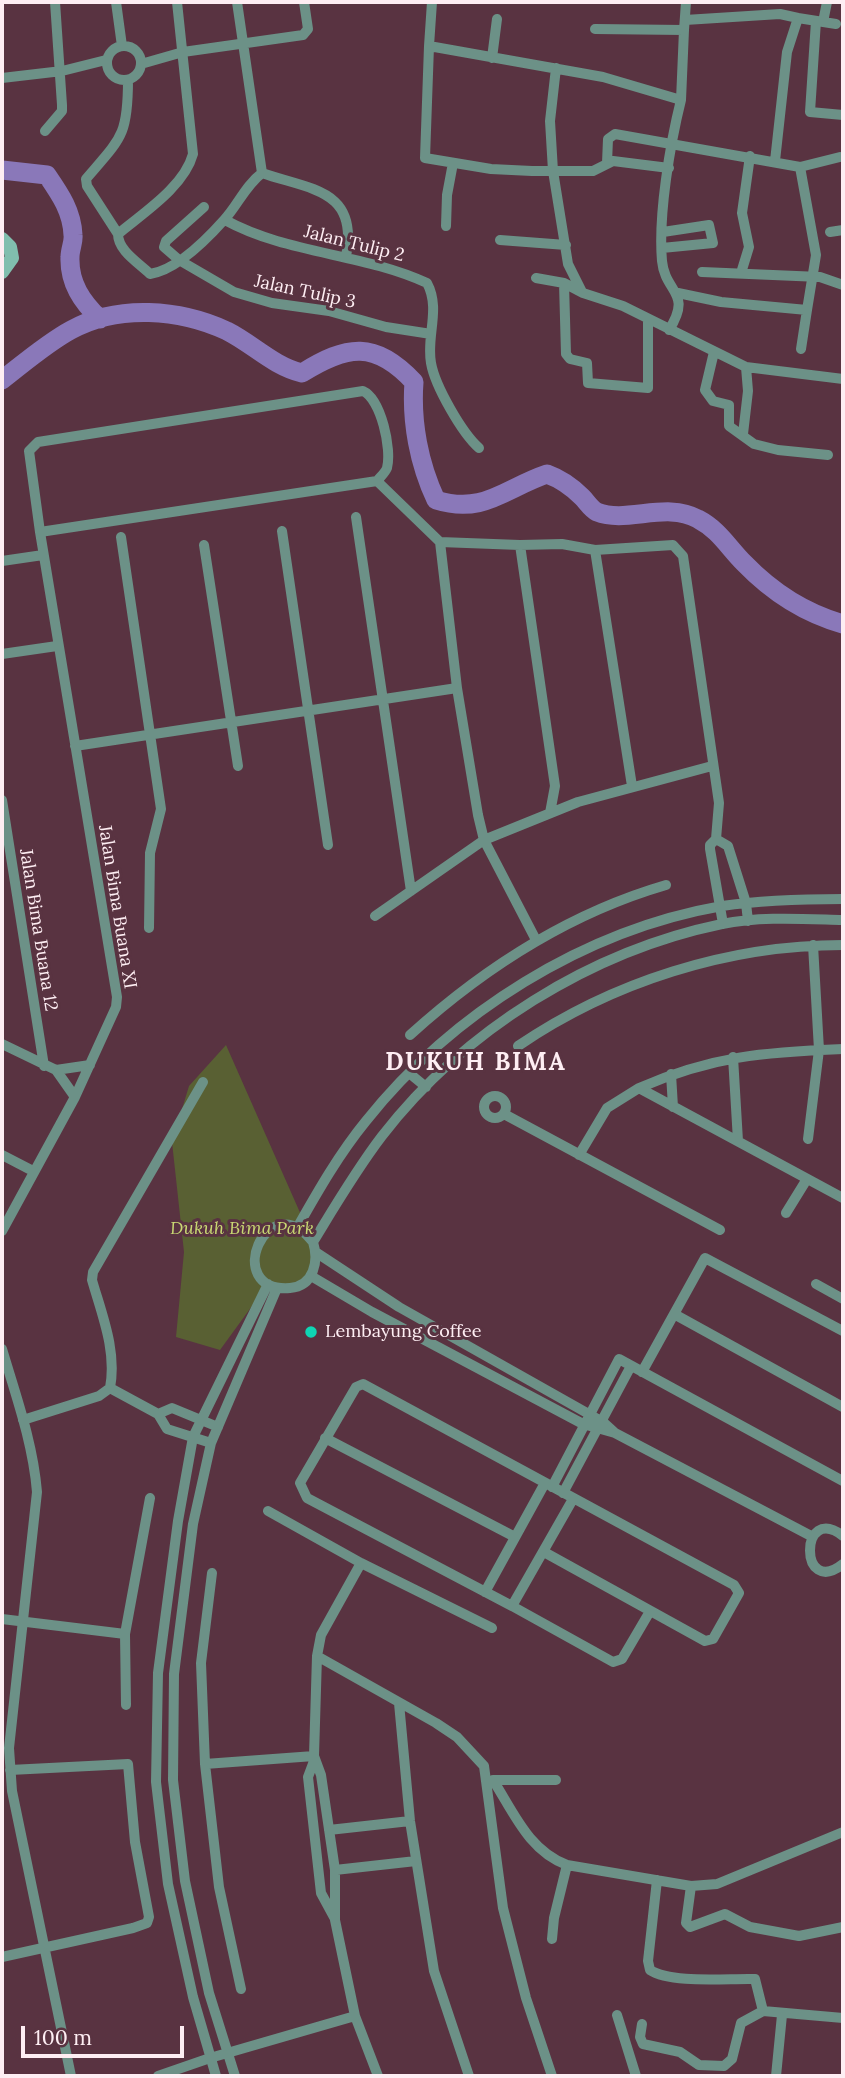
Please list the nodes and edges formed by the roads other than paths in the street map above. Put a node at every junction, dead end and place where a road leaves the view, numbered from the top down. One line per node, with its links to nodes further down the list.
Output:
1 (55, 2): 23 (street)
2 (116, 2): 16 (street)
3 (177, 2): 18 (street)
4 (237, 2): 15 (street)
5 (304, 2): 15 (street)
6 (432, 2): 17 (street)
7 (686, 2): 13 (street)
8 (827, 2): 11 (street)
9 (798, 18): 11 (street); 13 (street); 32 (street)
10 (497, 19): 19 (street)
11 (820, 21): 12 (street); 27 (street)
12 (836, 24)
13 (684, 25): 14 (street); 26 (street)
14 (595, 29)
15 (241, 43): 18 (street); 38 (street)
16 (122, 46): 20 (street); 21 (street)
17 (429, 46): 19 (street); 33 (street)
18 (183, 52): 21 (street); 45 (street)
19 (492, 58): 22 (street)
20 (107, 60): 23 (street); 25 (street)
21 (141, 64): 25 (street)
22 (556, 68): 26 (street); 37 (street)
23 (62, 71): 24 (street); 28 (street)
24 (2, 78)
25 (128, 80): 45 (street)
26 (681, 100): 29 (street)
27 (843, 115)
28 (45, 131)
29 (670, 143): 30 (street); 34 (street); 36 (street)
30 (750, 156): 32 (street); 54 (street)
31 (841, 157): 35 (street)
32 (775, 161): 35 (street)
33 (453, 163): 37 (street); 41 (street)
34 (607, 163): 36 (street); 37 (street)
35 (800, 167): 55 (street)
36 (669, 168): 43 (street)
37 (553, 171): 48 (street)
38 (261, 173): 40 (street); 50 (street)
39 (204, 207): 51 (street)
40 (225, 220): 50 (street, Jalan Tulip 2); 51 (street)
41 (446, 226)
42 (843, 230): 44 (street)
43 (663, 232): 49 (street); 49 (street)
44 (830, 232)
45 (118, 234): 51 (street)
46 (2, 239): 52 (main road)
47 (500, 240): 48 (street)
48 (566, 245): 59 (street)
49 (662, 248): 60 (street)
50 (346, 257): 64 (street, Jalan Tulip 2)
51 (179, 260): 64 (street, Jalan Tulip 3)
52 (2, 272)
53 (702, 272): 54 (street)
54 (741, 273): 55 (street)
55 (813, 277): 58 (street); 61 (street)
56 (536, 278): 57 (street)
57 (564, 282): 59 (street); 62 (street)
58 (843, 285)
59 (583, 293): 62 (street)
60 (678, 293): 61 (street); 63 (street)
61 (807, 310): 65 (street)
62 (649, 319): 63 (street)
63 (669, 330): 66 (street)
64 (431, 334): 70 (street)
65 (801, 349)
66 (714, 352): 67 (street); 69 (street)
67 (746, 367): 68 (street); 69 (street)
68 (843, 379)
69 (743, 434): 71 (street)
70 (480, 448)
71 (828, 455)
72 (377, 481): 75 (street); 75 (street, Jalan Bima Buana XI); 77 (street)
73 (356, 517): 86 (street)
74 (282, 531): 87 (street)
75 (40, 532): 81 (street, Jalan Bima Buana XI)
76 (121, 537): 89 (street)
77 (440, 542): 79 (street); 85 (street)
78 (204, 545): 88 (street)
79 (520, 545): 80 (street); 95 (street)
80 (595, 550): 92 (street); 93 (street)
81 (43, 555): 82 (street); 83 (street, Jalan Bima Buana XI)
82 (2, 561)
83 (57, 646): 84 (street); 90 (street, Jalan Bima Buana XI)
84 (2, 654)
85 (457, 688): 86 (street); 97 (street)
86 (383, 699): 87 (street); 100 (street)
87 (308, 710): 88 (street); 98 (street)
88 (233, 722): 89 (street); 91 (street)
89 (149, 735): 90 (street); 108 (street)
90 (75, 746): 118 (street, Jalan Bima Buana XI)
91 (238, 766)
92 (712, 766): 93 (street); 96 (street)
93 (632, 786): 95 (street)
94 (2, 800): 119 (street, Jalan Bima Buana 12)
95 (550, 813): 97 (street)
96 (716, 839): 102 (street); 103 (street)
97 (484, 840): 100 (street); 109 (street)
98 (328, 845)
99 (666, 886): 109 (street)
100 (411, 891): 104 (street)
101 (843, 900): 102 (street)
102 (746, 903): 103 (street); 106 (street)
103 (720, 907): 107 (street); 121 (street)
104 (375, 916)
105 (843, 919): 106 (street)
106 (748, 921): 107 (street)
107 (723, 924): 124 (street)
108 (149, 929)
109 (536, 940): 112 (street)
110 (813, 945): 111 (street); 114 (street); 116 (street)
111 (843, 945)
112 (411, 1035)
113 (2, 1044): 119 (street)
114 (518, 1046)
115 (843, 1049): 116 (street)
116 (819, 1050): 117 (street); 129 (street)
117 (733, 1056): 122 (street); 130 (street)
118 (90, 1065): 120 (street); 126 (street, Jalan Bima Buana XI)
119 (44, 1066): 120 (street)
120 (56, 1070): 126 (street)
121 (409, 1073): 124 (street); 137 (street)
122 (671, 1074): 125 (street); 127 (street)
123 (203, 1082): 152 (street)
124 (426, 1087): 140 (street)
125 (639, 1087): 127 (street); 132 (street)
126 (75, 1097): 133 (street, Jalan Bima Buana XI)
127 (673, 1107): 130 (street)
128 (504, 1114): 132 (street)
129 (808, 1139)
130 (737, 1141): 134 (street)
131 (2, 1155): 133 (street)
132 (579, 1155): 138 (street)
133 (33, 1171): 139 (street, Jalan Bima Buana XI)
134 (807, 1179): 135 (street); 136 (street)
135 (843, 1198)
136 (786, 1213)
137 (297, 1228): 140 (street); 143 (street)
138 (720, 1230)
139 (2, 1231)
140 (315, 1248): 141 (street); 145 (street)
141 (311, 1276): 143 (street); 147 (street)
142 (816, 1284): 144 (street)
143 (272, 1286): 157 (street); 160 (street)
144 (843, 1298)
145 (399, 1307): 147 (street); 154 (street)
146 (674, 1314): 148 (street); 151 (street); 153 (street)
147 (392, 1322): 158 (street)
148 (843, 1331)
149 (2, 1349): 156 (street)
150 (631, 1366): 151 (street); 154 (street); 159 (street)
151 (642, 1372): 164 (street)
152 (110, 1388): 155 (street); 156 (street)
153 (843, 1407)
154 (589, 1413): 158 (street); 159 (street)
155 (158, 1414): 157 (street); 161 (street)
156 (23, 1420): 181 (street)
157 (202, 1420): 160 (street); 161 (street)
158 (583, 1424): 159 (street); 165 (street)
159 (601, 1426): 166 (street); 172 (street)
160 (218, 1427): 163 (street)
161 (194, 1437): 163 (street); 212 (street)
162 (326, 1438): 165 (street); 171 (street); 177 (street)
163 (211, 1443): 211 (street)
164 (843, 1481)
165 (549, 1485): 166 (street); 171 (street)
166 (563, 1493): 168 (street)
167 (150, 1498): 183 (street)
168 (573, 1499): 173 (street); 179 (street)
169 (268, 1511): 174 (street)
170 (843, 1536): 172 (street)
171 (515, 1537): 177 (street)
172 (813, 1537): 175 (street)
173 (544, 1552): 178 (street); 179 (street)
174 (361, 1563): 182 (street); 184 (street)
175 (843, 1564)
176 (212, 1573): 188 (street)
177 (485, 1592): 178 (street)
178 (512, 1606): 179 (street)
179 (649, 1613)
180 (2, 1619): 181 (street)
181 (24, 1622): 183 (street); 189 (street)
182 (492, 1628)
183 (125, 1634): 186 (street)
184 (317, 1656): 185 (street); 187 (street)
185 (398, 1703): 191 (street); 219 (street)
186 (126, 1705)
187 (314, 1759): 188 (street); 192 (street); 199 (street)
188 (205, 1763): 204 (street)
189 (10, 1770): 202 (street); 202 (street)
190 (555, 1780): 195 (street)
191 (410, 1821): 192 (street); 194 (street)
192 (329, 1830): 196 (street)
193 (843, 1832): 198 (street)
194 (416, 1861): 196 (street); 218 (street)
195 (567, 1865): 197 (street); 201 (street)
196 (335, 1870): 199 (street)
197 (657, 1880): 198 (street); 205 (street)
198 (691, 1885): 200 (street)
199 (335, 1920): 206 (street)
200 (843, 1927)
201 (552, 1940)
202 (46, 1947): 203 (street); 213 (street)
203 (2, 1957)
204 (241, 1989)
205 (763, 2011): 208 (street); 210 (street)
206 (355, 2015): 211 (street); 217 (street)
207 (617, 2015): 220 (street)
208 (782, 2015): 209 (street); 221 (street)
209 (843, 2018)
210 (642, 2024)
211 (227, 2053): 212 (street); 216 (street)
212 (210, 2058): 214 (street); 215 (street)
213 (71, 2076)
214 (158, 2076)
215 (216, 2076)
216 (235, 2076)
217 (378, 2076)
218 (469, 2076)
219 (552, 2076)
220 (636, 2076)
221 (776, 2076)

